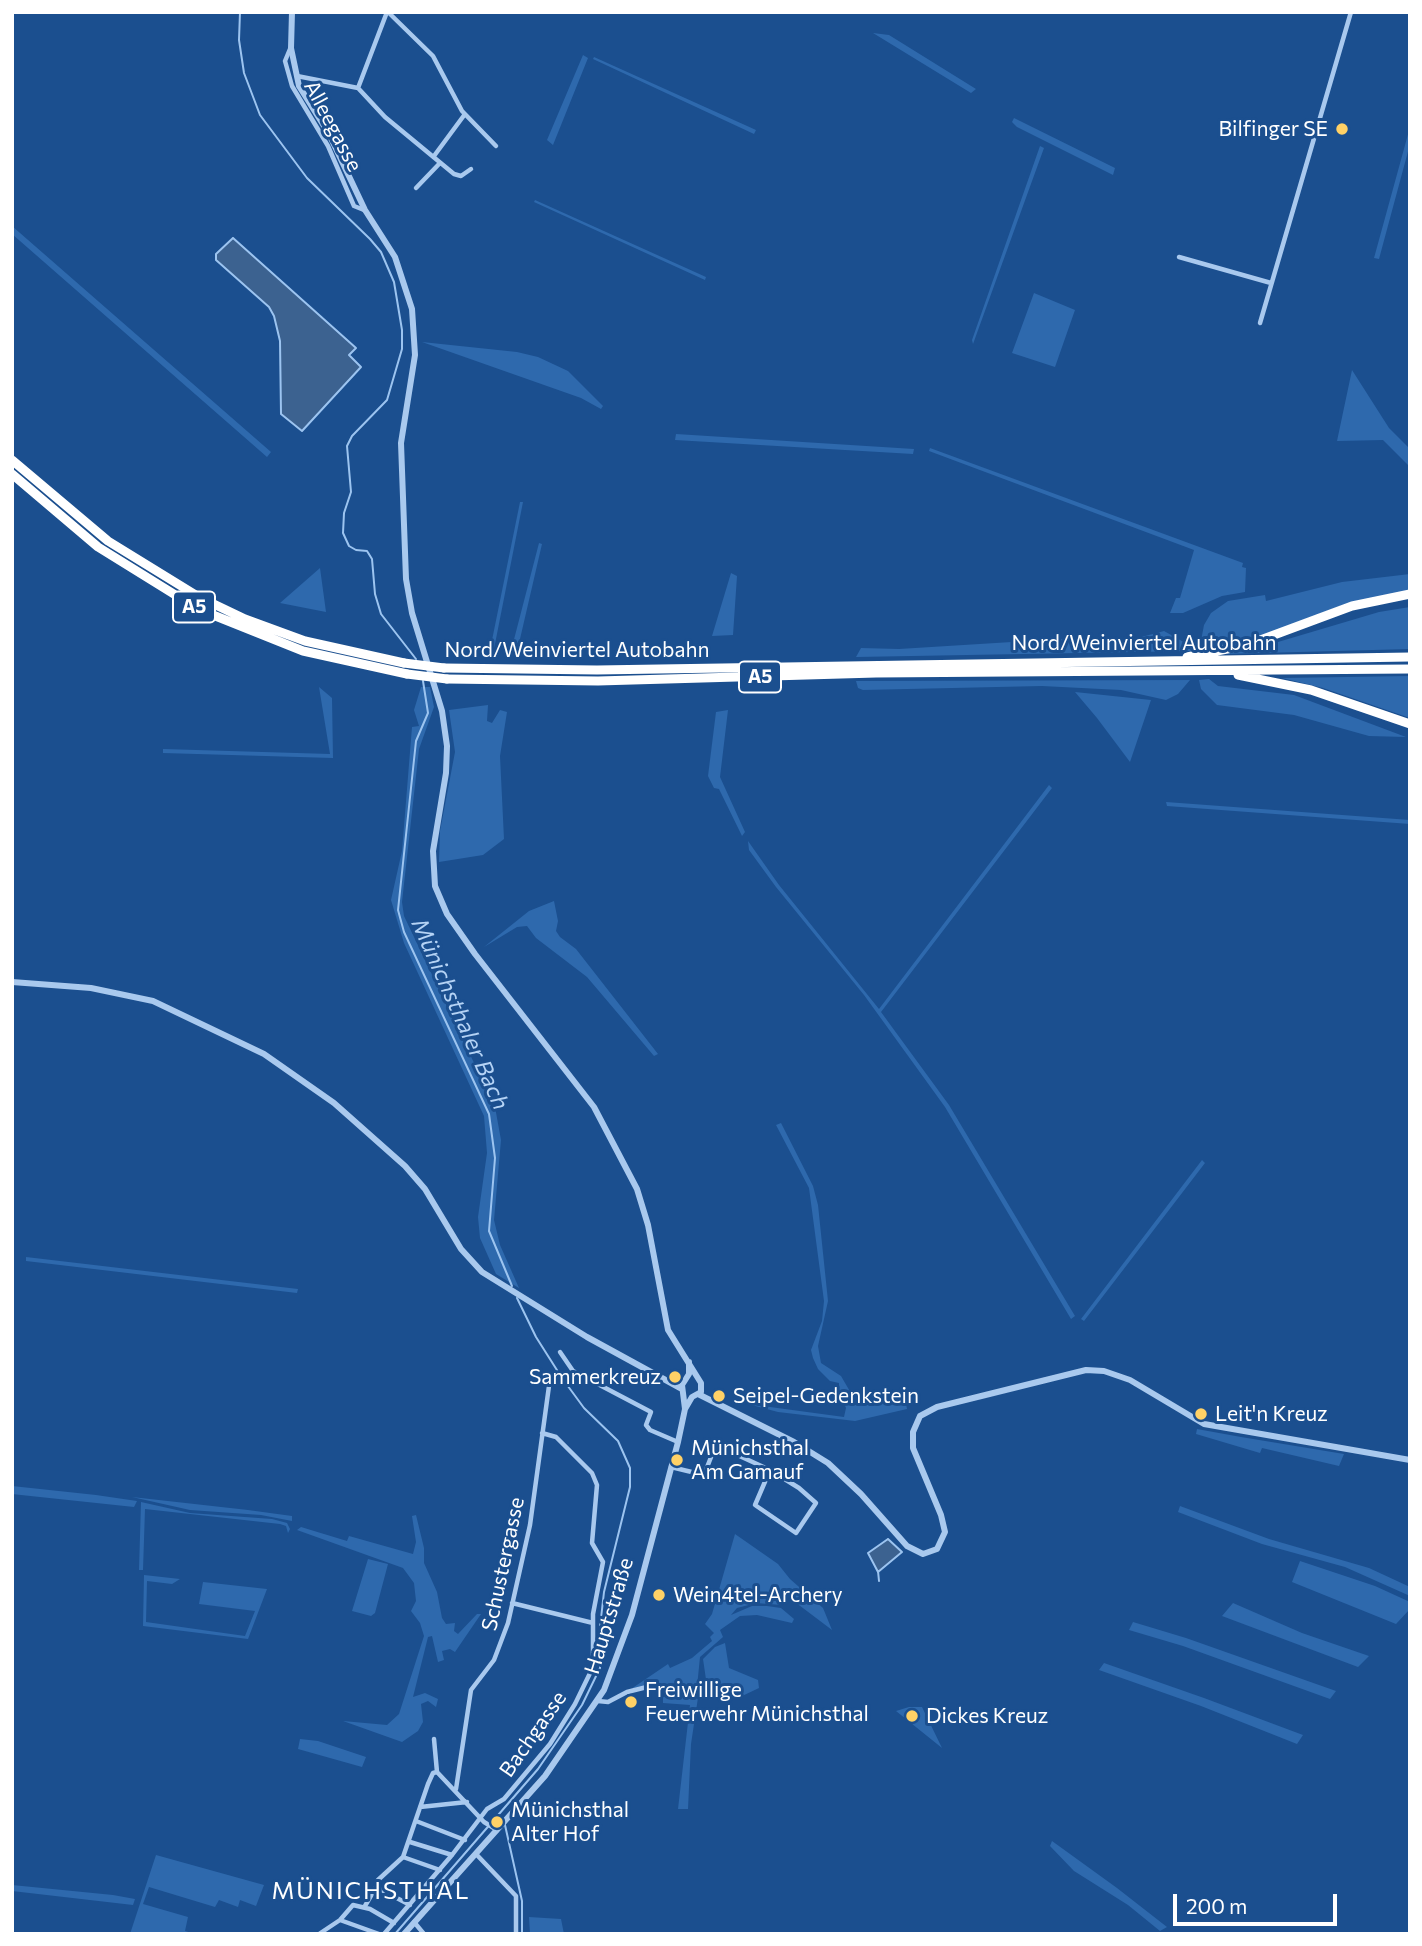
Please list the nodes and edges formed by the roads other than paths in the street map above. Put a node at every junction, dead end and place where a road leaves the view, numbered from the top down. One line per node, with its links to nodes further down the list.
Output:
1 (292, 12): 4 (street, Alleegasse)
2 (387, 12): 6 (street); 7 (street)
3 (1351, 12): 15 (street)
4 (291, 48): 5 (street, Alleegasse); 13 (street, Alleegasse)
5 (295, 76): 6 (street); 13 (street, Alleegasse)
6 (358, 88): 9 (street)
7 (465, 114): 8 (street); 9 (street)
8 (496, 146)
9 (434, 156): 10 (street)
10 (440, 163): 11 (street); 12 (street)
11 (471, 169)
12 (416, 188)
13 (365, 210): 27 (street, Alleegasse)
14 (1179, 257): 15 (street)
15 (1271, 283): 16 (street)
16 (1259, 323)
17 (12, 460): 21 (highway, Nord/Weinviertel Autobahn / A5, bridge)
18 (12, 474): 23 (highway, Nord/Weinviertel Autobahn / A5, bridge)
19 (1410, 594): 21 (highway)
20 (1410, 657): 21 (highway, Nord/Weinviertel Autobahn / A5)
21 (1159, 662)
22 (1410, 669): 23 (highway, Nord/Weinviertel Autobahn / A5)
23 (1223, 672): 24 (highway)
24 (1410, 724)
25 (12, 982): 30 (street)
26 (560, 1352): 37 (street)
27 (686, 1358): 28 (street); 31 (street, Alleegasse)
28 (687, 1378): 30 (street); 31 (street); 32 (street)
29 (555, 1379): 36 (street, Schustergasse)
30 (667, 1379): 32 (street)
31 (701, 1383): 33 (street, Hauptstraße); 34 (street, Alleegasse)
32 (683, 1391): 33 (street); 35 (street, Hauptstraße)
33 (695, 1396): 34 (street); 35 (street, Hauptstraße)
34 (713, 1401): 38 (street)
35 (685, 1409): 37 (street, Hauptstraße)
36 (542, 1433): 41 (street, Schustergasse); 42 (street, Bachgasse)
37 (678, 1442): 39 (street, Hauptstraße)
38 (1410, 1460)
39 (671, 1467): 40 (street); 44 (street, Hauptstraße)
40 (770, 1470): 40 (street)
41 (512, 1603): 42 (street); 47 (street, Schustergasse)
42 (593, 1623): 50 (street, Bachgasse)
43 (737, 1689): 44 (street)
44 (598, 1701): 52 (street, Hauptstraße)
45 (434, 1738): 46 (street)
46 (437, 1772): 47 (street); 49 (street)
47 (456, 1790): 48 (street)
48 (467, 1802): 49 (street); 50 (street)
49 (420, 1807): 51 (street)
50 (482, 1820): 52 (street); 53 (street)
51 (416, 1821): 53 (street); 54 (street)
52 (499, 1826): 55 (street, Hauptstraße)
53 (465, 1840): 56 (street)
54 (410, 1842): 56 (street); 57 (street)
55 (476, 1854): 63 (street, Hauptstraße); 69 (street)
56 (452, 1856): 58 (street)
57 (403, 1857): 58 (street); 59 (street)
58 (440, 1870): 61 (street)
59 (376, 1887): 60 (street); 61 (street)
60 (365, 1906): 62 (street); 64 (street)
61 (410, 1906): 64 (street)
62 (340, 1920): 65 (street); 66 (street)
63 (414, 1922): 67 (street, Hauptstraße); 68 (street)
64 (394, 1923): 66 (street)
65 (319, 1934)
66 (382, 1934)
67 (404, 1934)
68 (425, 1934)
69 (516, 1934)

